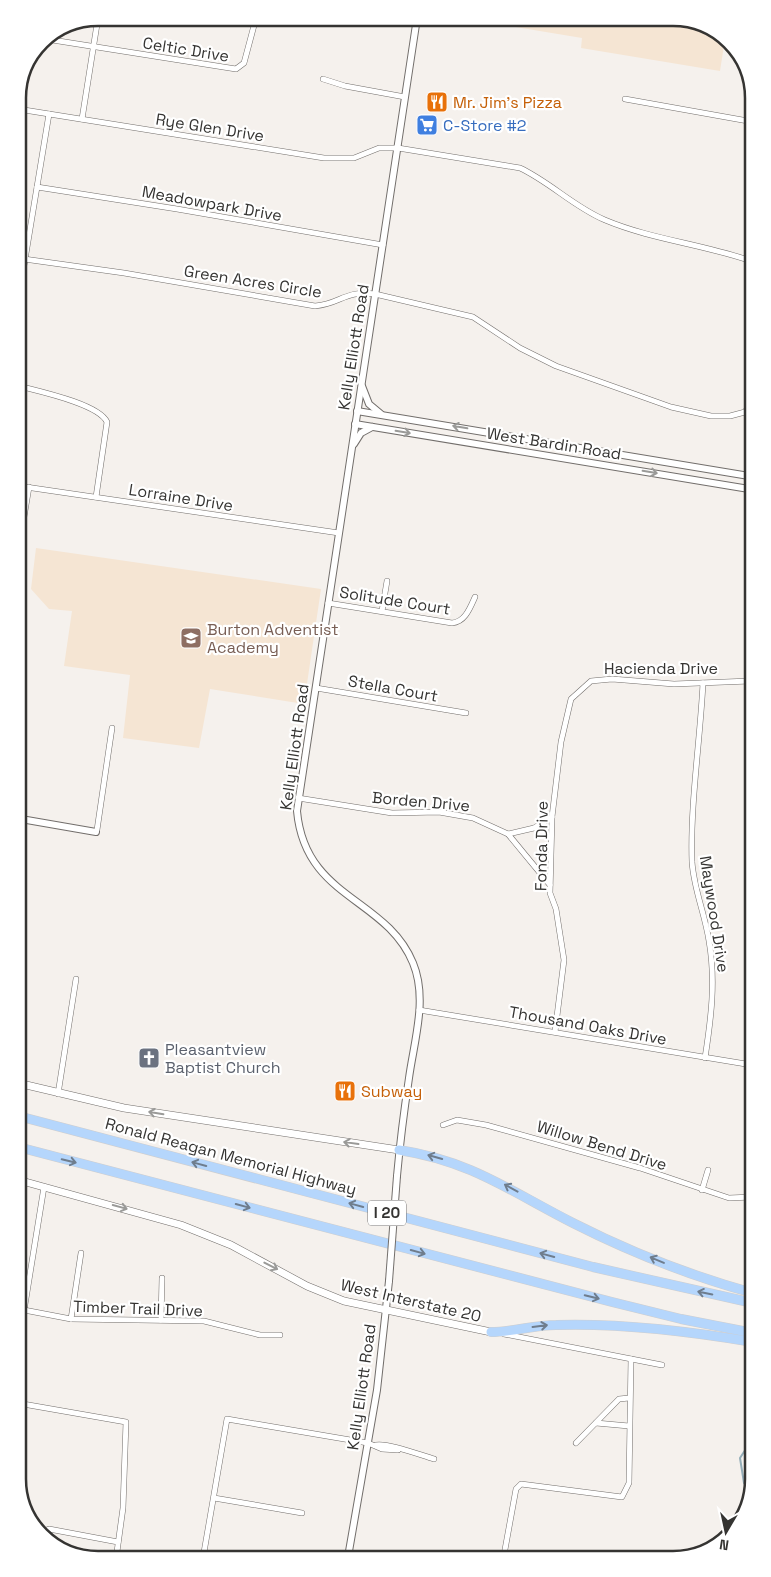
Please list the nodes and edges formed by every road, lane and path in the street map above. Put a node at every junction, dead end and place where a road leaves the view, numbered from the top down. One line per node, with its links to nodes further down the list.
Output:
1 (97, 26): 5 (street)
2 (254, 26): 5 (street, Celtic Drive)
3 (416, 26): 7 (street, Kelly Elliott Road)
4 (56, 41): 5 (street, Celtic Drive)
5 (94, 47): 11 (street)
6 (323, 79): 7 (street)
7 (405, 97): 13 (street, Kelly Elliott Road)
8 (625, 99): 12 (street)
9 (26, 110): 10 (street, Rye Glen Drive)
10 (49, 114): 11 (street, Rye Glen Drive); 14 (street)
11 (82, 119): 13 (street, Rye Glen Drive)
12 (745, 120)
13 (398, 148): 15 (street, Kelly Elliott Road); 18 (street)
14 (37, 187): 15 (street, Meadowpark Drive); 16 (street)
15 (383, 245): 19 (street, Kelly Elliott Road)
16 (26, 248)
17 (26, 259): 19 (street, Green Acres Circle)
18 (745, 259)
19 (375, 294): 20 (street, Kelly Elliott Road); 23 (street, Green Acres Circle)
20 (361, 384): 22 (street, Kelly Elliott Road); 24 (street)
21 (26, 388): 32 (street)
22 (357, 411): 24 (street, West Bardin Road); 25 (street, Kelly Elliott Road)
23 (745, 412)
24 (382, 415): 28 (street, West Bardin Road, one-way to 24)
25 (355, 424): 26 (street, West Bardin Road); 27 (street, Kelly Elliott Road)
26 (373, 427): 27 (street); 31 (street, West Bardin Road, one-way to 31)
27 (352, 447): 34 (street, Kelly Elliott Road)
28 (745, 475)
29 (26, 487): 30 (street, Lorraine Drive)
30 (29, 487): 32 (street, Lorraine Drive); 33 (street)
31 (745, 488)
32 (96, 497): 34 (street, Lorraine Drive)
33 (26, 505)
34 (339, 533): 37 (street, Kelly Elliott Road)
35 (387, 581): 38 (street)
36 (475, 597): 38 (street, Solitude Court)
37 (328, 603): 38 (street, Solitude Court); 41 (street, Kelly Elliott Road)
38 (382, 611)
39 (745, 681): 40 (street, Hacienda Drive)
40 (703, 683): 42 (street, Hacienda Drive); 54 (street, Maywood Drive)
41 (316, 688): 43 (street, Stella Court); 45 (street, Kelly Elliott Road)
42 (576, 693): 46 (street, Fonda Drive)
43 (466, 713)
44 (112, 728): 48 (street)
45 (298, 798): 49 (street, Borden Drive); 52 (street, Kelly Elliott Road)
46 (552, 817): 49 (street); 50 (street, Fonda Drive)
47 (26, 820): 48 (street)
48 (96, 831)
49 (508, 834): 50 (street, Borden Drive)
50 (551, 885): 53 (street, Fonda Drive)
51 (76, 979): 57 (street)
52 (419, 1010): 53 (street, Thousand Oaks Drive); 61 (street, Kelly Elliott Road)
53 (555, 1032): 54 (street, Thousand Oaks Drive)
54 (704, 1058): 55 (street, Thousand Oaks Drive)
55 (745, 1064)
56 (26, 1085): 57 (main road)
57 (58, 1094): 61 (main road, one-way to 57)
58 (26, 1118): 71 (highway, Ronald Reagan Memorial Highway / I 20, one-way to 58)
59 (443, 1124): 65 (street, Willow Bend Drive)
60 (26, 1149): 76 (highway, I 20, one-way to 76)
61 (399, 1150): 69 (highway, one-way to 61); 73 (street, Kelly Elliott Road, bridge)
62 (708, 1170): 65 (street)
63 (26, 1182): 64 (main road, West Interstate 20)
64 (44, 1187): 70 (street); 73 (main road, West Interstate 20, one-way to 73)
65 (702, 1190): 66 (street, Willow Bend Drive)
66 (745, 1197)
67 (81, 1253): 74 (street)
68 (162, 1278): 75 (street)
69 (745, 1291)
70 (26, 1298)
71 (745, 1301)
72 (26, 1310): 74 (street, Timber Trail Drive)
73 (386, 1310): 77 (main road, West Interstate 20); 86 (street, Kelly Elliott Road)
74 (71, 1319): 75 (street, Timber Trail Drive)
75 (161, 1320): 78 (street, Timber Trail Drive)
76 (745, 1330)
77 (491, 1332): 79 (highway, one-way to 79); 80 (street, West Interstate 20)
78 (280, 1335)
79 (745, 1341)
80 (631, 1359): 81 (street, West Interstate 20); 82 (street)
81 (662, 1365)
82 (629, 1398): 84 (street); 85 (street)
83 (26, 1405): 92 (street)
84 (596, 1423): 85 (street); 87 (street)
85 (629, 1426): 96 (street)
86 (368, 1443): 88 (street); 89 (street); 95 (street, Kelly Elliott Road)
87 (576, 1443)
88 (434, 1459)
89 (214, 1498): 90 (street); 94 (street)
90 (302, 1513)
91 (47, 1530): 92 (street)
92 (118, 1542): 93 (street)
93 (117, 1551)
94 (204, 1551)
95 (349, 1551)
96 (505, 1551)

